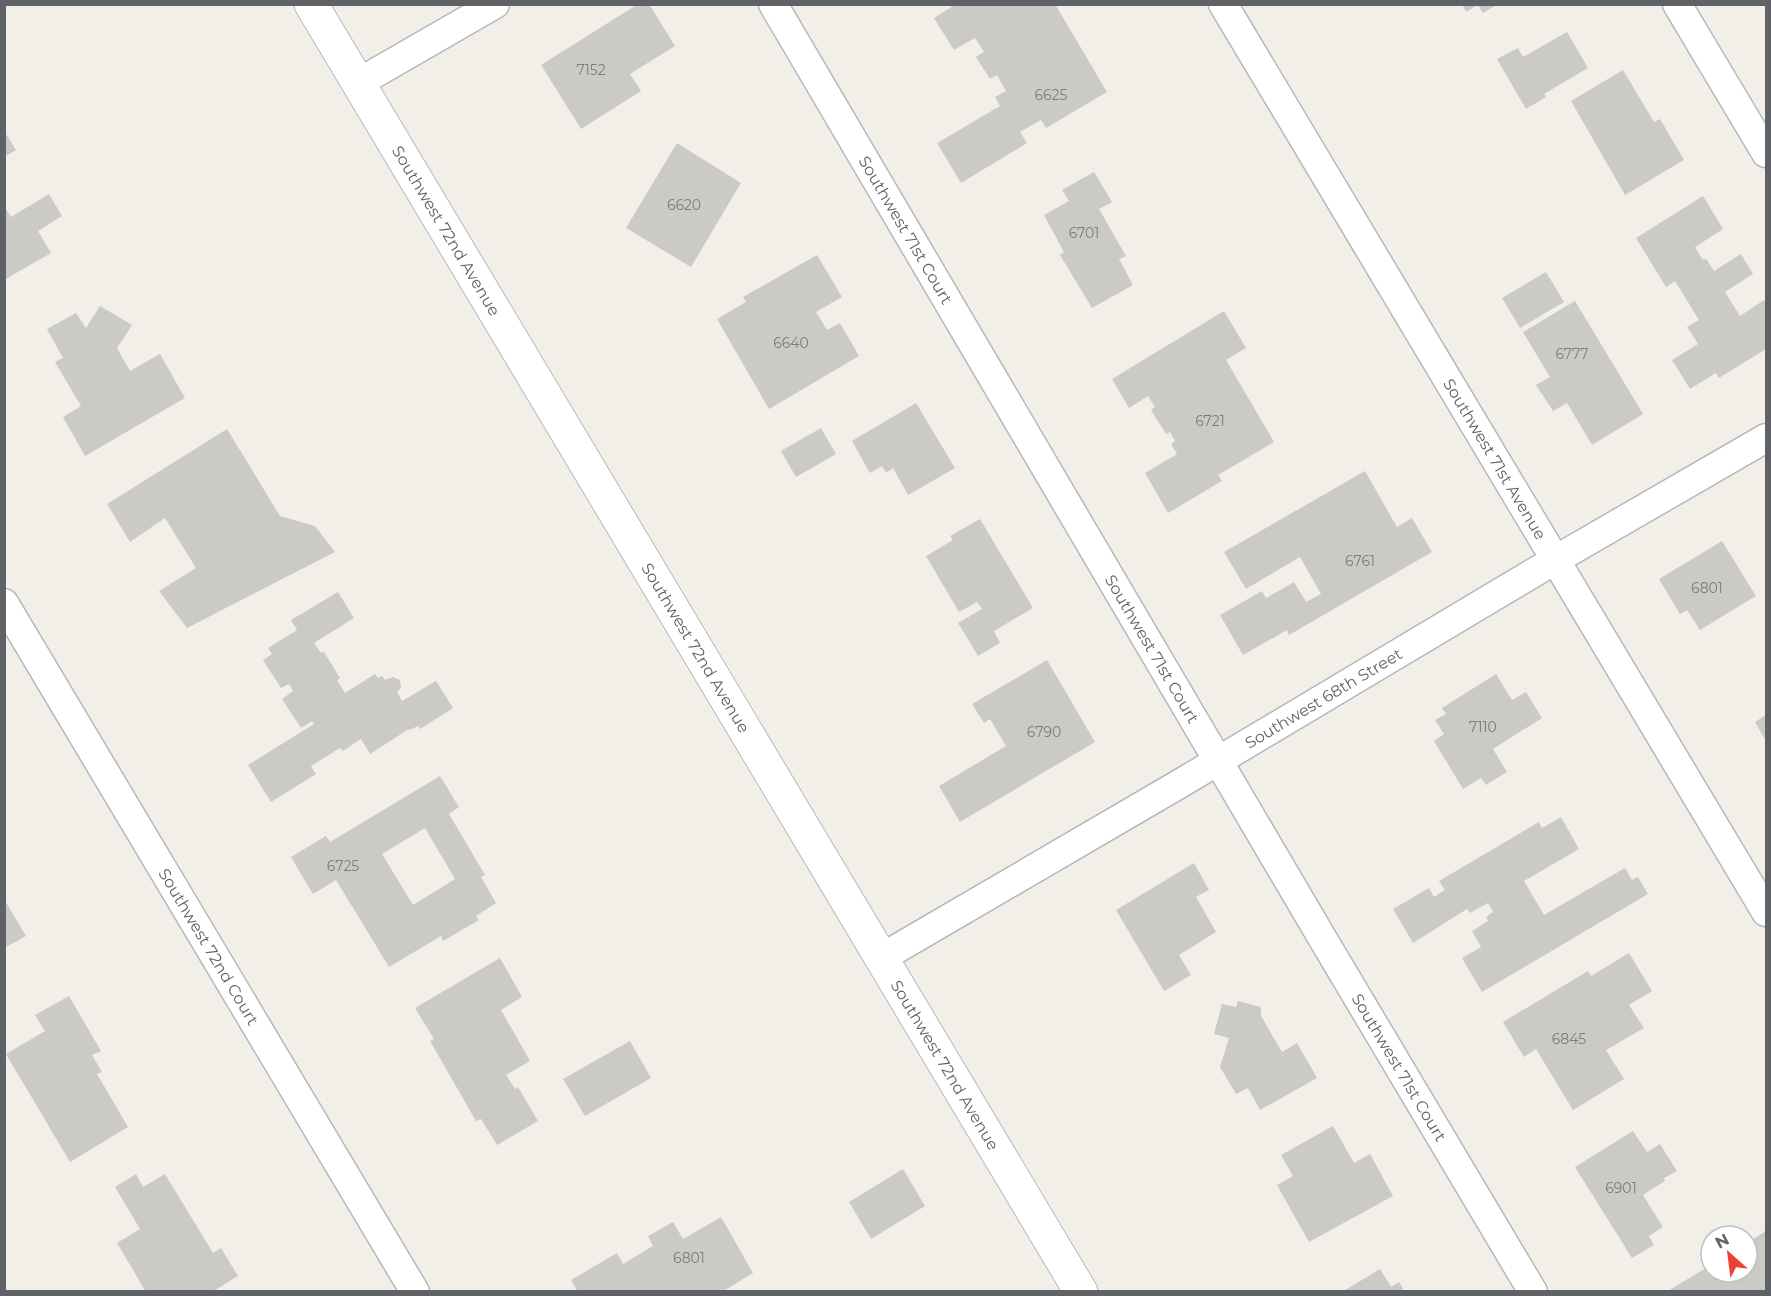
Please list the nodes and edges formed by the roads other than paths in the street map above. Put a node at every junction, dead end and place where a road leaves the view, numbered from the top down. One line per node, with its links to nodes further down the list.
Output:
1 (311, 4): 6 (street, Southwest 72nd Avenue)
2 (495, 4): 6 (street)
3 (773, 4): 11 (street, Southwest 71st Court)
4 (1223, 4): 9 (street, Southwest 71st Avenue)
5 (1677, 4): 7 (street)
6 (358, 84): 13 (street, Southwest 72nd Avenue)
7 (1767, 153)
8 (1767, 438): 9 (street, Southwest 68th Street)
9 (1555, 560): 11 (street, Southwest 68th Street); 12 (street, Southwest 71st Avenue)
10 (4, 603): 14 (street, Southwest 72nd Court)
11 (1219, 761): 13 (street, Southwest 68th Street); 16 (street, Southwest 71st Court)
12 (1767, 912)
13 (881, 958): 15 (street, Southwest 72nd Avenue)
14 (415, 1292)
15 (1081, 1292)
16 (1533, 1292)

